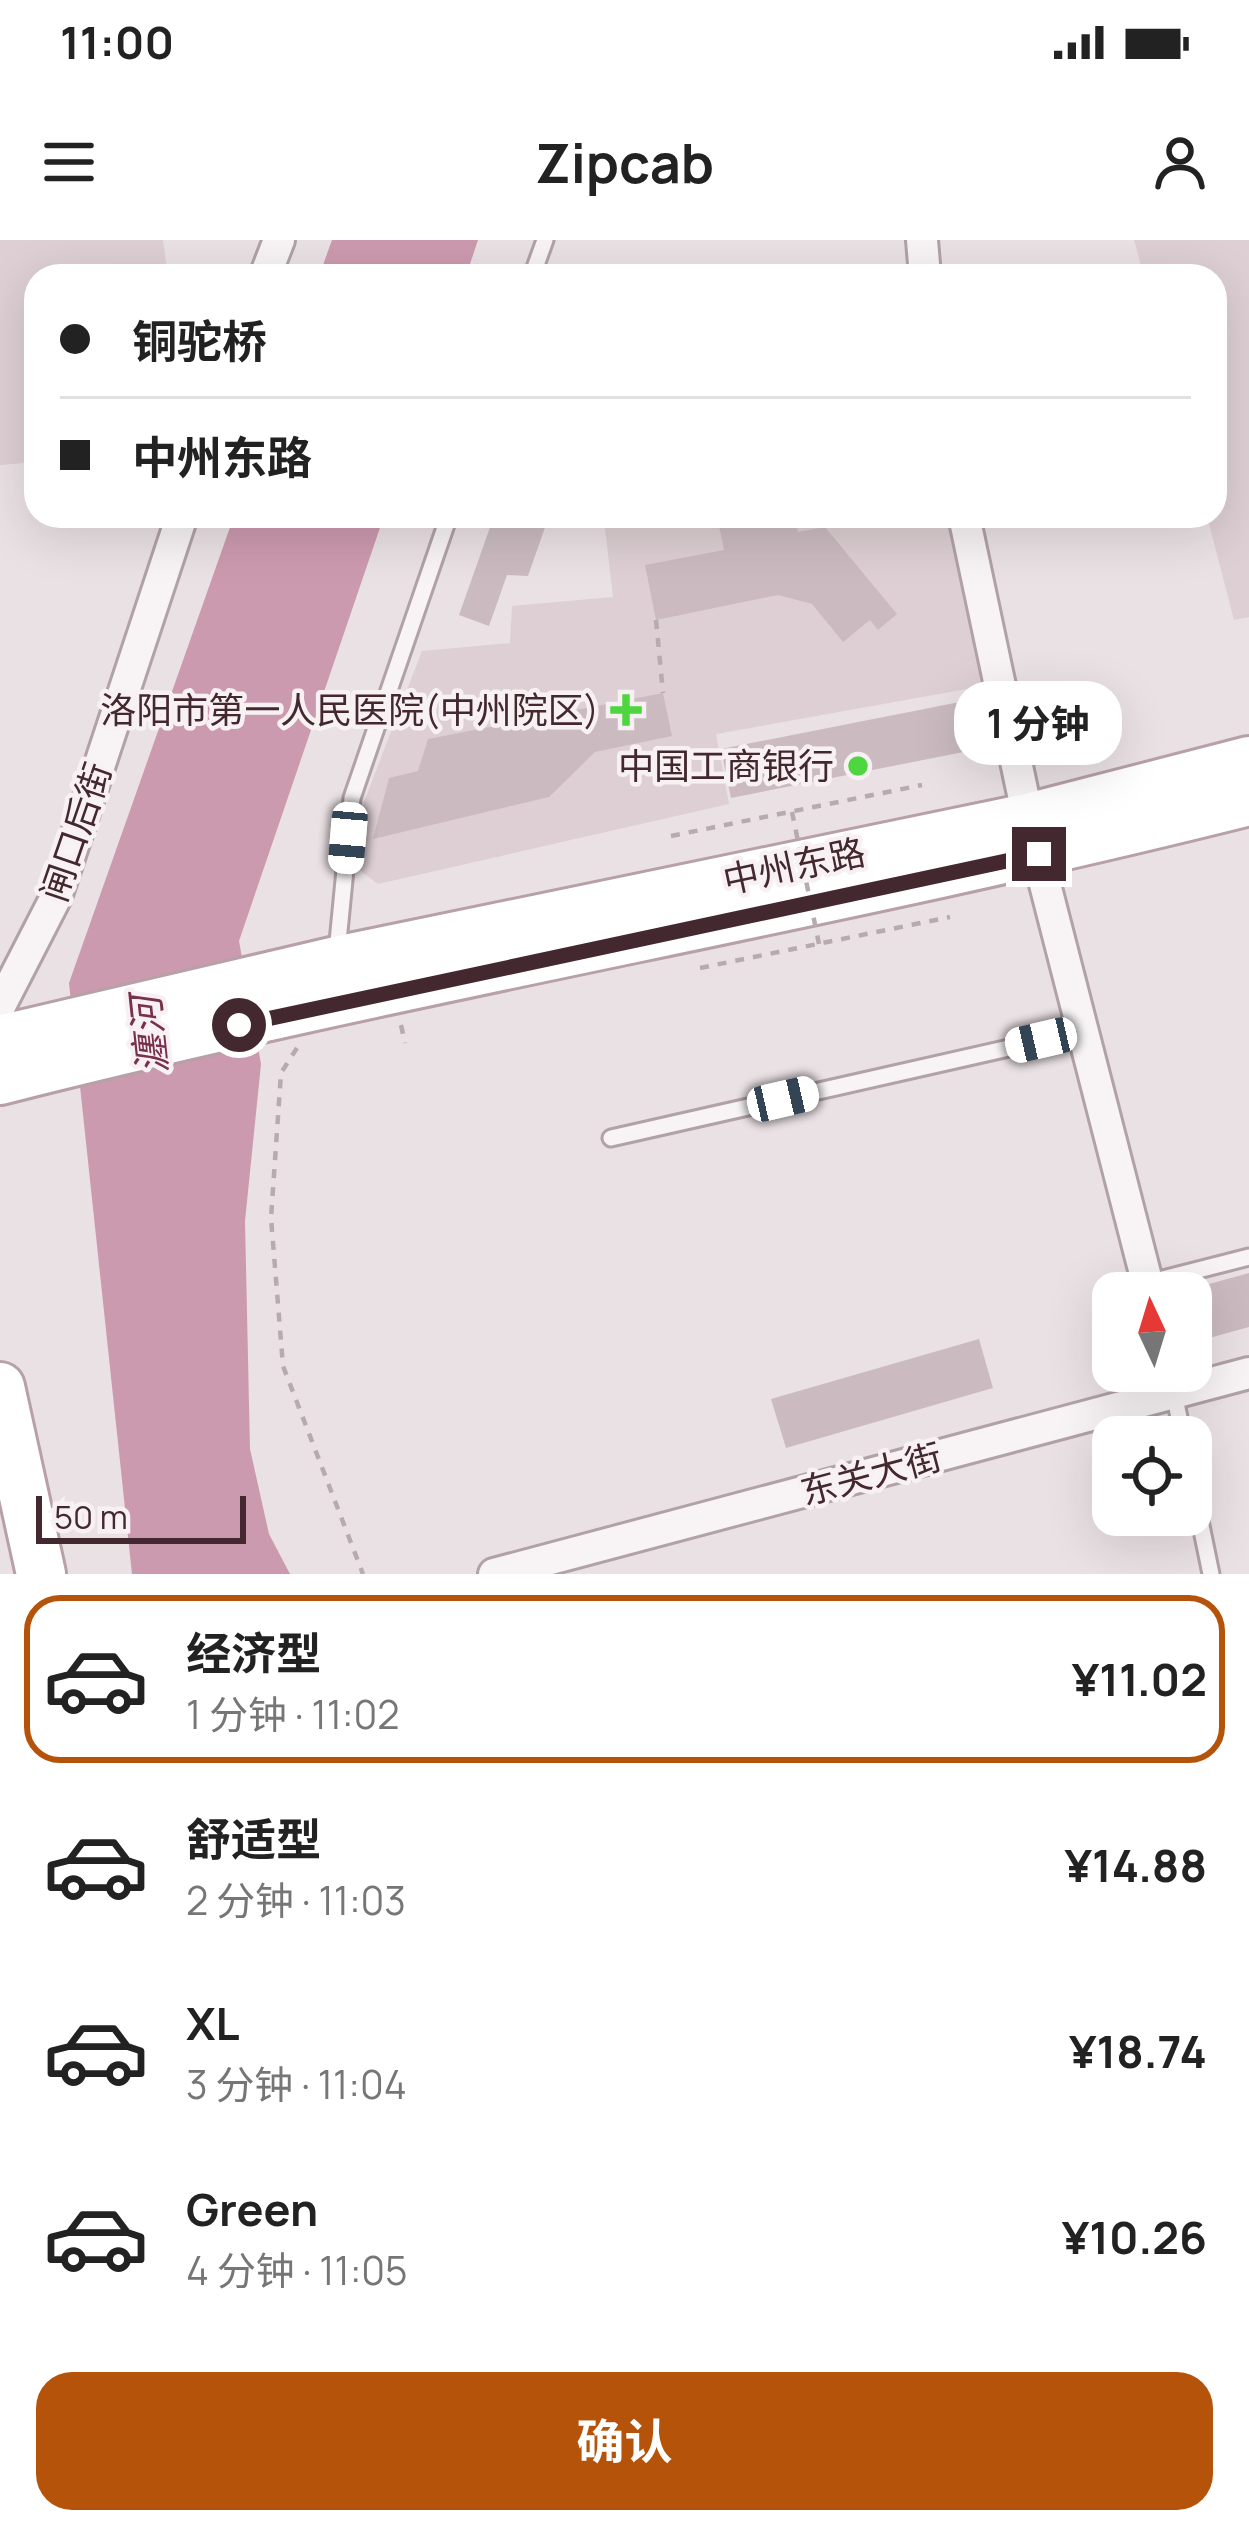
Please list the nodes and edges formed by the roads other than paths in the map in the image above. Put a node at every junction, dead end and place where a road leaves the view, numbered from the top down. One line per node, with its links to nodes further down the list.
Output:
1 (178, 528): 9 (street, 闸口后街)
2 (445, 528): 7 (lane)
3 (967, 528): 6 (street)
4 (1249, 761): 6 (main road, 中州东路)
5 (1249, 801): 6 (main road, 中州东路)
6 (1034, 836): 7 (main road, 中州东路); 8 (street)
7 (331, 983): 9 (main road, 中州东路)
8 (1084, 1031): 10 (lane); 12 (street)
9 (7, 1048)
10 (611, 1138)
11 (1249, 1257): 13 (lane)
12 (1144, 1272)
13 (1200, 1272)
14 (1249, 1373): 15 (street, 东关大街)
15 (1212, 1377)
16 (0, 1387): 21 (main road)
17 (1137, 1392): 22 (street, 东关大街)
18 (0, 1533): 20 (main road)
19 (1203, 1536): 23 (lane)
20 (9, 1574)
21 (41, 1574)
22 (494, 1574)
23 (1211, 1574)

